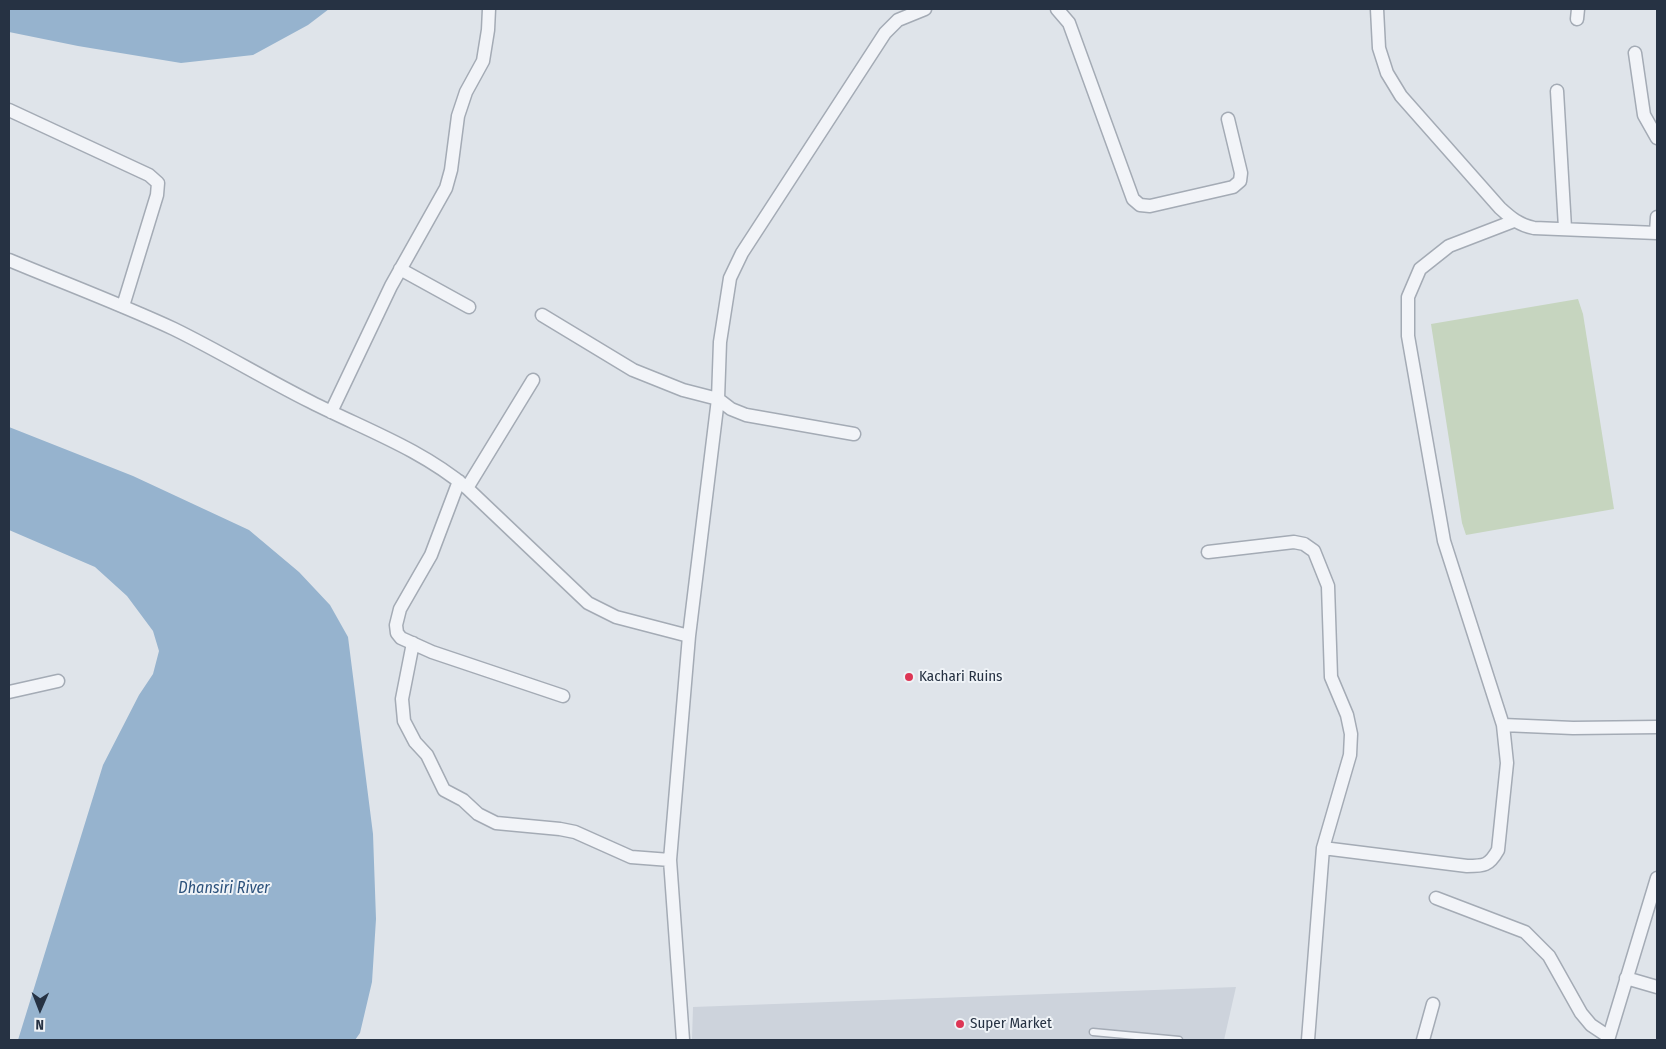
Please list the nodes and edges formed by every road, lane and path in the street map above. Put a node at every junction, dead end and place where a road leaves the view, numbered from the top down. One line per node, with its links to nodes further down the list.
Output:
1 (489, 9): 15 (street)
2 (925, 9): 20 (street)
3 (1057, 9): 8 (street)
4 (1377, 9): 11 (street)
5 (1635, 53): 9 (street)
6 (1557, 91): 12 (street)
7 (9, 110): 16 (street)
8 (1228, 119)
9 (1657, 138)
10 (1657, 218): 13 (street)
11 (1514, 221): 12 (street); 30 (street)
12 (1564, 228): 13 (street)
13 (1657, 233)
14 (9, 260): 16 (street)
15 (400, 270): 17 (street); 21 (street)
16 (123, 306): 21 (street)
17 (469, 307)
18 (542, 315): 20 (street)
19 (532, 380): 23 (street)
20 (718, 399): 22 (street); 25 (street)
21 (331, 412): 23 (street)
22 (854, 434)
23 (463, 484): 25 (street); 26 (street)
24 (1208, 552): 32 (street)
25 (689, 636): 33 (street)
26 (413, 644): 29 (street); 33 (street)
27 (58, 681): 28 (street)
28 (9, 692)
29 (563, 696)
30 (1502, 724): 31 (street); 32 (street)
31 (1657, 727)
32 (1323, 848): 43 (street)
33 (670, 860): 41 (street)
34 (1657, 878): 36 (street)
35 (1436, 898): 40 (street)
36 (1626, 978): 37 (street); 40 (street)
37 (1657, 987)
38 (1433, 1004): 44 (street)
39 (1094, 1032): 42 (lane)
40 (1608, 1039)
41 (683, 1040)
42 (1180, 1040)
43 (1308, 1040)
44 (1423, 1040)

